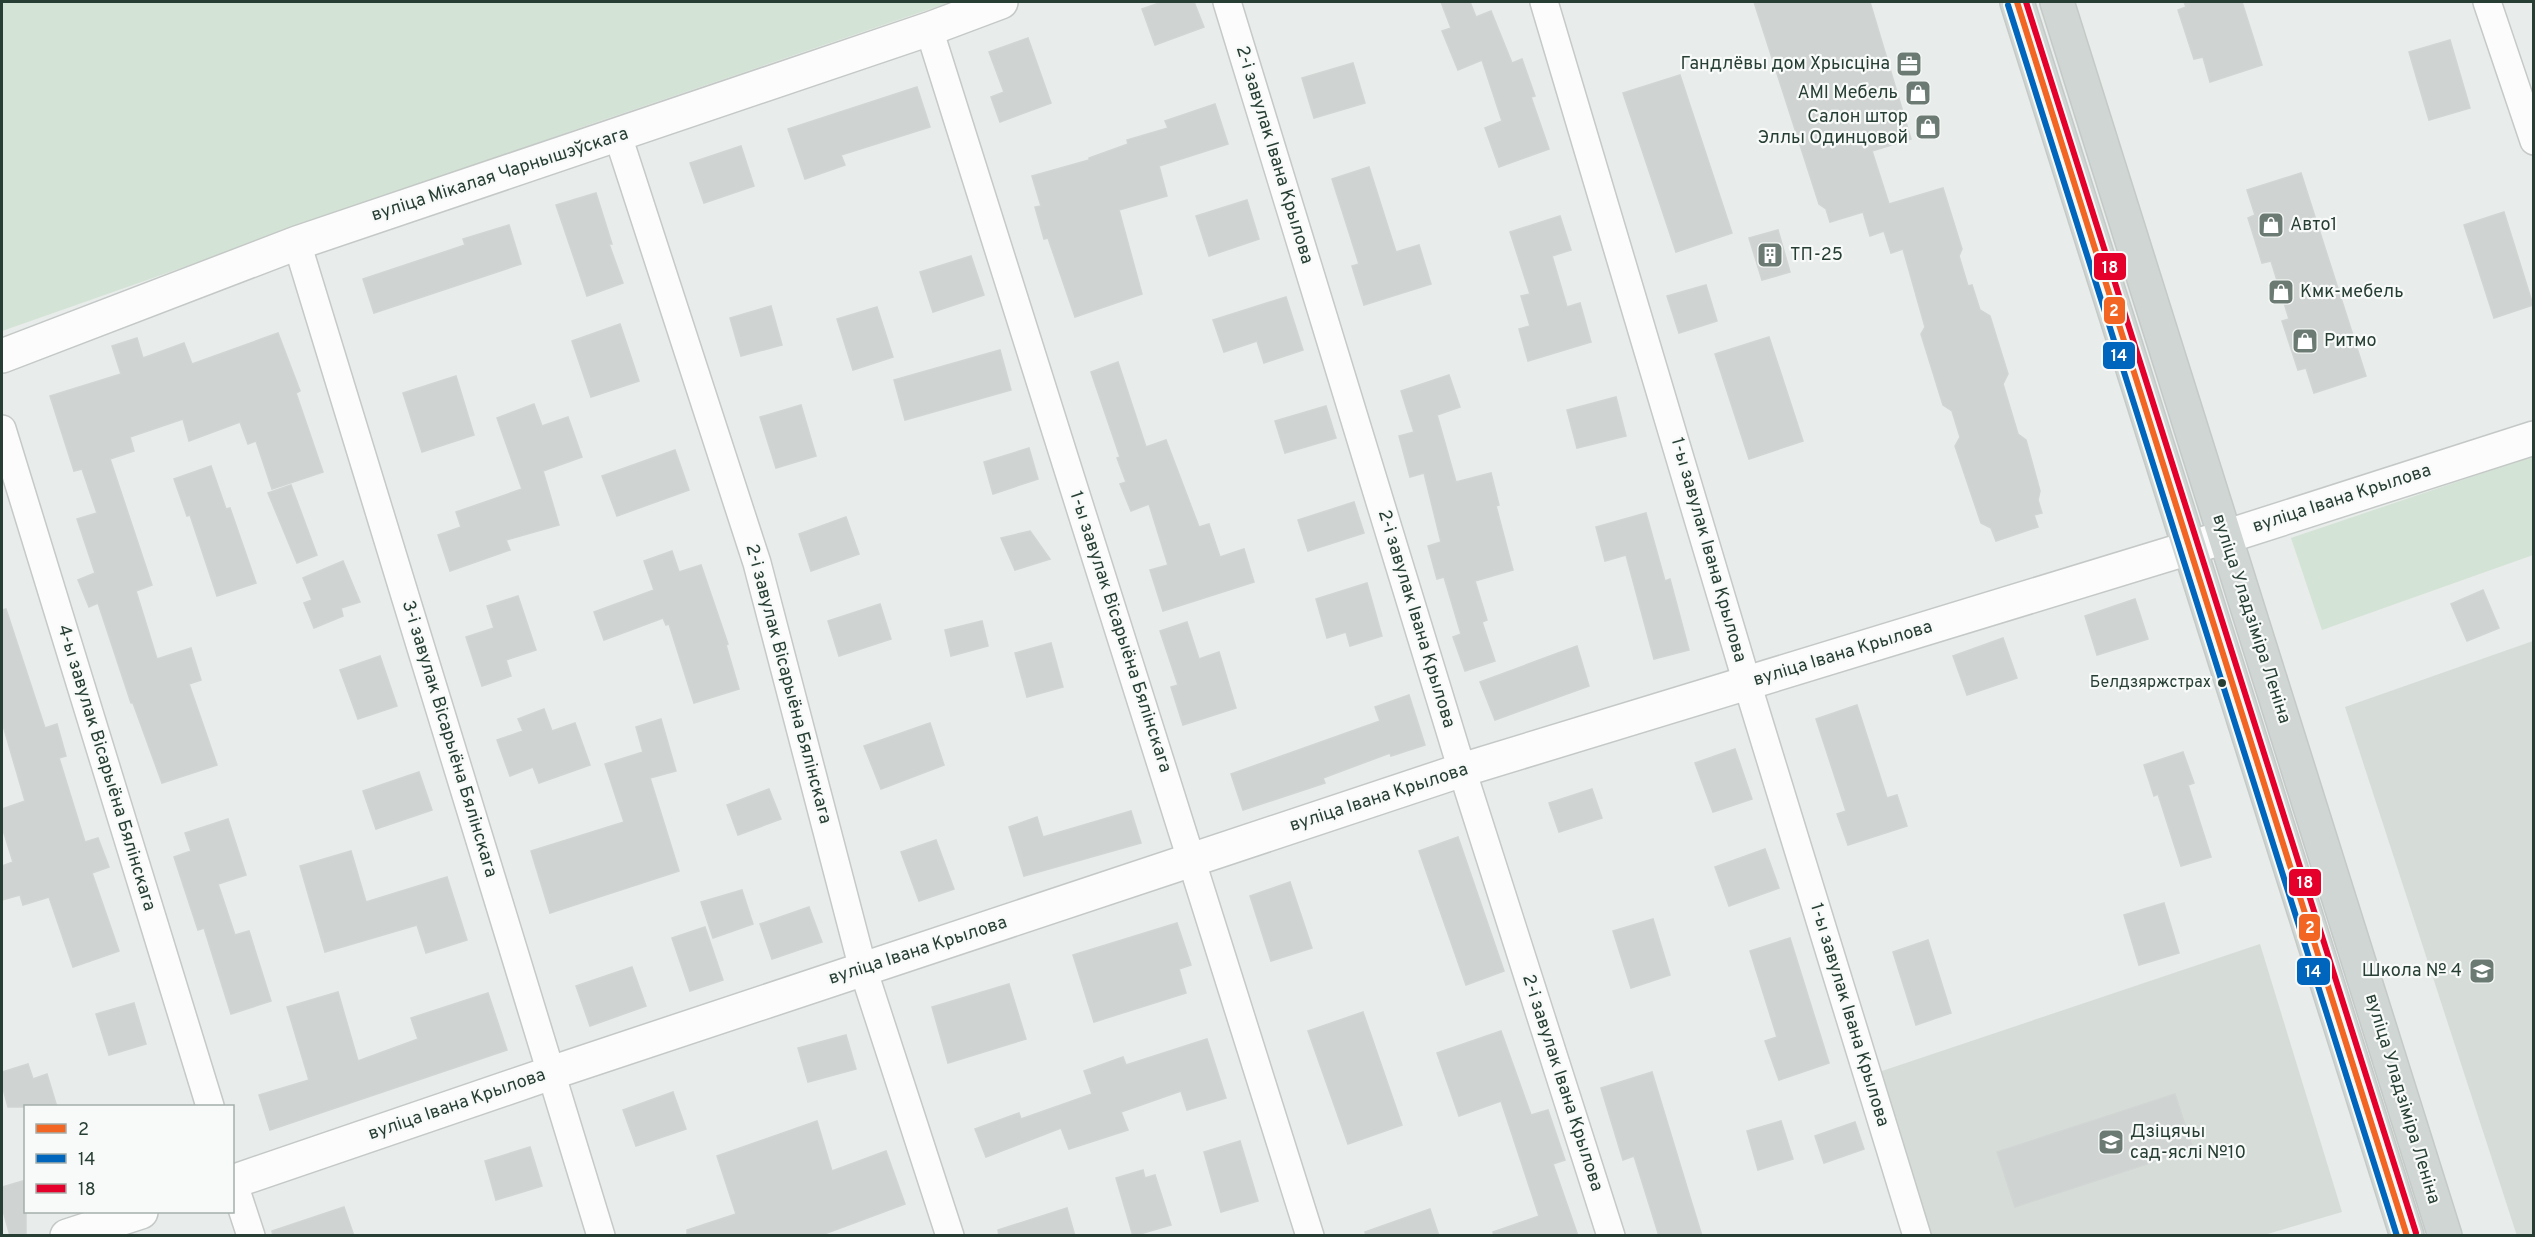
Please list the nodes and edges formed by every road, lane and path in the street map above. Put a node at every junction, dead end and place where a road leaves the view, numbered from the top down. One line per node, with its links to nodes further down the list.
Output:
1 (1000, 2): 7 (street, вуліца Мікалая Чарнышэўскага)
2 (1227, 2): 17 (street, 2-і завулак Івана Крылова)
3 (1544, 2): 16 (street, 1-ы завулак Івана Крылова)
4 (2017, 2): 15 (main road, вуліца Уладзіміра Леніна)
5 (2057, 2): 14 (main road, вуліца Уладзіміра Леніна)
6 (2487, 2): 9 (street)
7 (929, 30): 8 (street, вуліца Мікалая Чарнышэўскага); 18 (street, 1-ы завулак Вісарыёна Бялінскага)
8 (618, 136): 10 (street, вуліца Мікалая Чарнышэўскага); 19 (street, 2-і завулак Вісарыёна Бялінскага)
9 (2534, 141)
10 (297, 243): 11 (street, вуліца Мікалая Чарнышэўскага); 20 (street, 3-і завулак Вісарыёна Бялінскага)
11 (2, 356)
12 (2, 429): 21 (street, 4-ы завулак Вісарыёна Бялінскага)
13 (2534, 438): 14 (street, вуліца Івана Крылова)
14 (2224, 537): 15 (street, вуліца Івана Крылова); 33 (main road, вуліца Уладзіміра Леніна)
15 (2190, 547): 16 (street, вуліца Івана Крылова); 32 (main road, вуліца Уладзіміра Леніна)
16 (1747, 683): 17 (street, вуліца Івана Крылова); 31 (street, 1-ы завулак Івана Крылова)
17 (1462, 770): 18 (street, вуліца Івана Крылова); 30 (street, 2-і завулак Івана Крылова)
18 (1193, 861): 19 (street, вуліца Івана Крылова); 29 (street, 1-ы завулак Вісарыёна Бялінскага)
19 (863, 969): 20 (street, вуліца Івана Крылова); 28 (street, 2-і завулак Вісарыёна Бялінскага)
20 (551, 1073): 22 (street, вуліца Івана Крылова); 27 (street, 3-і завулак Вісарыёна Бялінскага)
21 (209, 1105)
22 (234, 1181)
23 (234, 1184): 26 (street)
24 (138, 1213): 25 (street)
25 (67, 1236)
26 (251, 1236)
27 (601, 1236)
28 (950, 1236)
29 (1310, 1236)
30 (1611, 1236)
31 (1917, 1236)
32 (2408, 1236)
33 (2445, 1236)

